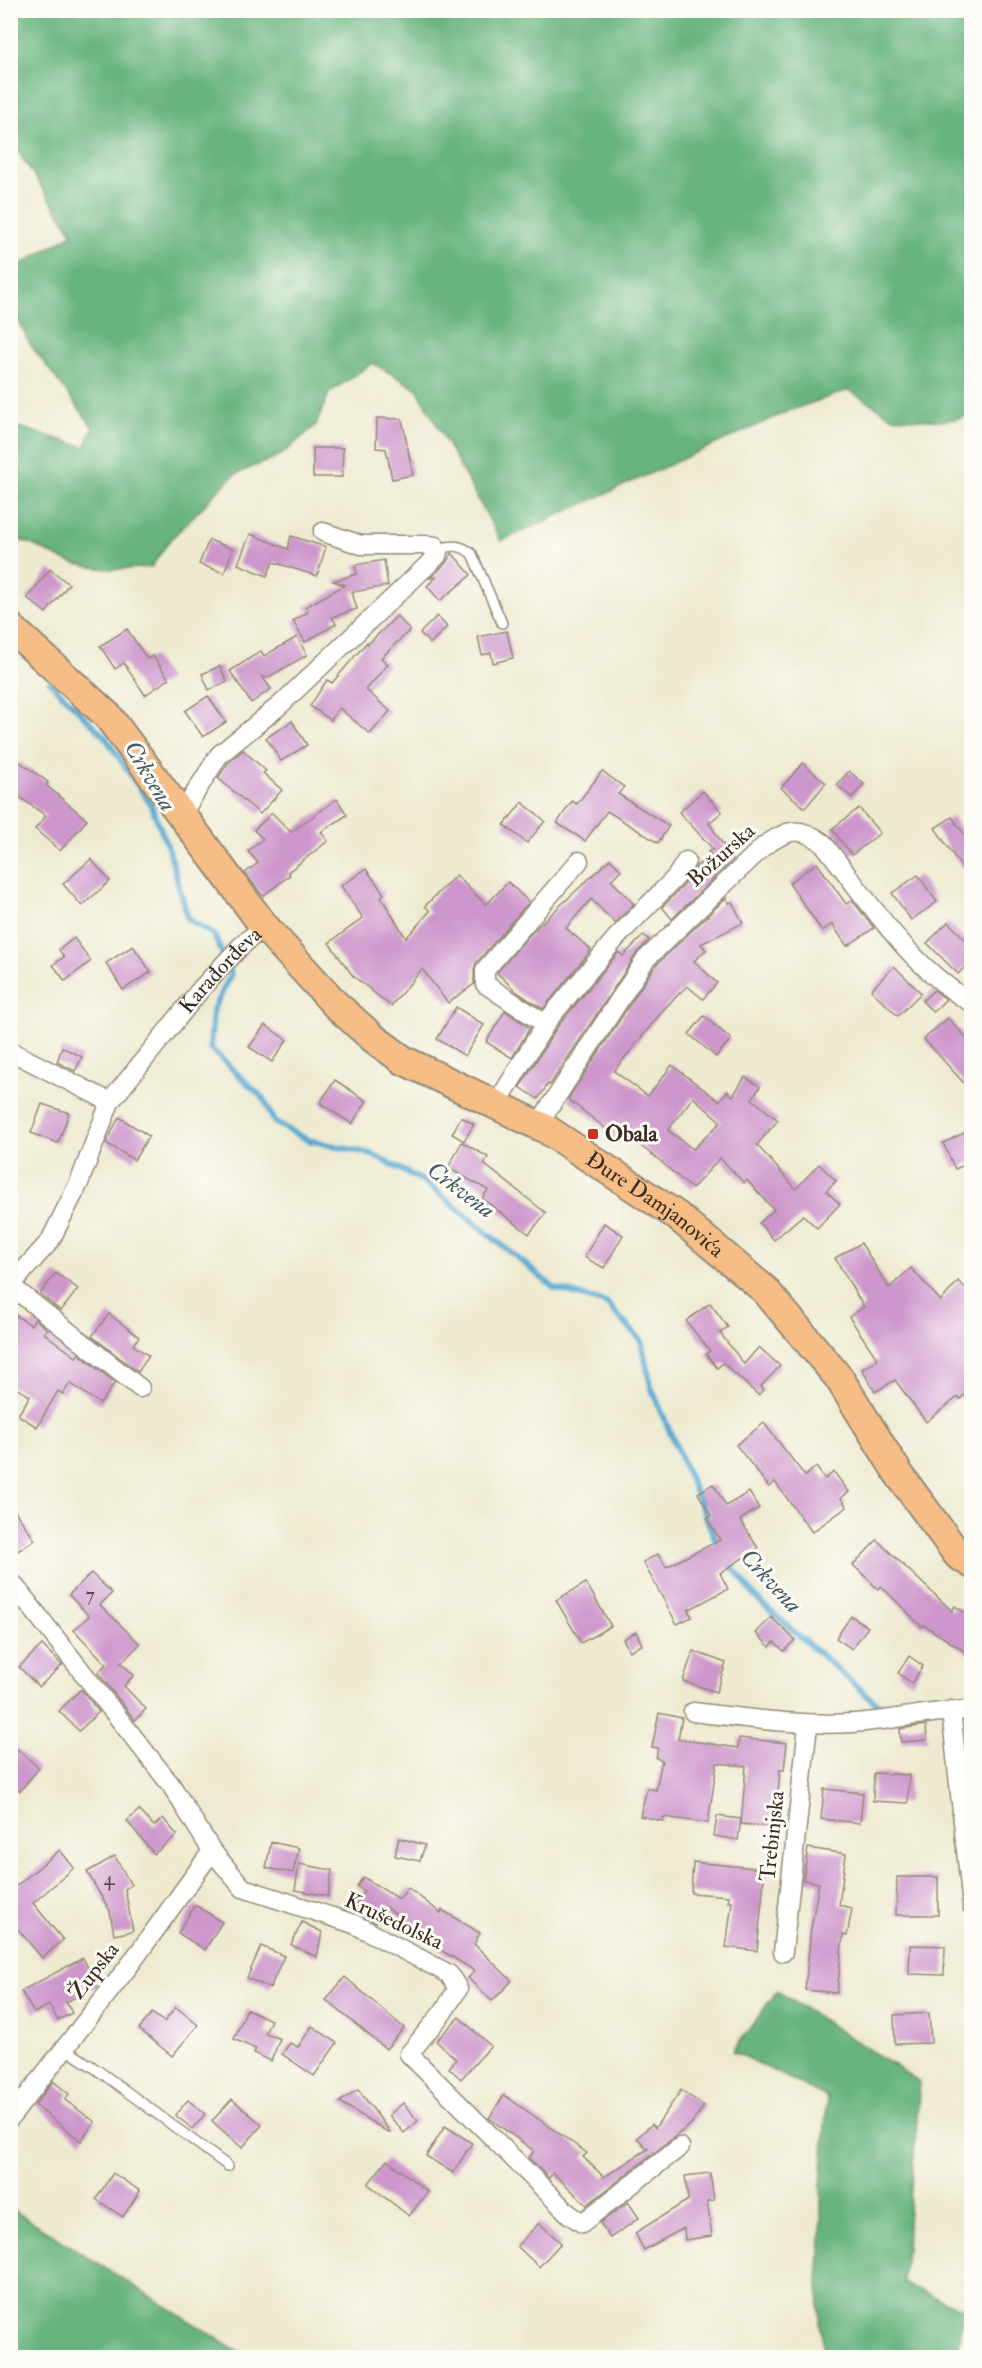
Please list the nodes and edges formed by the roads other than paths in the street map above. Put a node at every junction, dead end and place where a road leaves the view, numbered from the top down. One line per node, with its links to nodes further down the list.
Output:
1 (323, 532): 2 (street)
2 (438, 549): 3 (lane); 5 (street)
3 (502, 623)
4 (10, 627): 5 (main road, Karađorđeva)
5 (182, 814): 8 (main road, Karađorđeva)
6 (579, 861): 10 (street)
7 (686, 861): 10 (street)
8 (264, 926): 12 (street, Karađorđeva); 13 (main road, Đure Damjanovića)
9 (972, 1003): 14 (street, Božurska)
10 (545, 1024): 13 (street)
11 (16, 1060): 12 (street)
12 (110, 1102): 15 (street, Karađorđeva)
13 (496, 1105): 14 (main road, Đure Damjanovića)
14 (538, 1125): 17 (main road, Đure Damjanovića)
15 (11, 1286): 16 (street)
16 (140, 1388)
17 (972, 1564)
18 (10, 1580): 23 (street, Krušedolska)
19 (951, 1710): 20 (street); 22 (street); 24 (street)
20 (972, 1710)
21 (693, 1712): 22 (street)
22 (808, 1725): 25 (street, Trebinjska)
23 (212, 1851): 26 (street, Župska); 28 (street, Krušedolska)
24 (972, 1906)
25 (783, 1953)
26 (64, 2049): 27 (street, Župska); 29 (lane)
27 (10, 2118)
28 (680, 2147)
29 (228, 2166)

